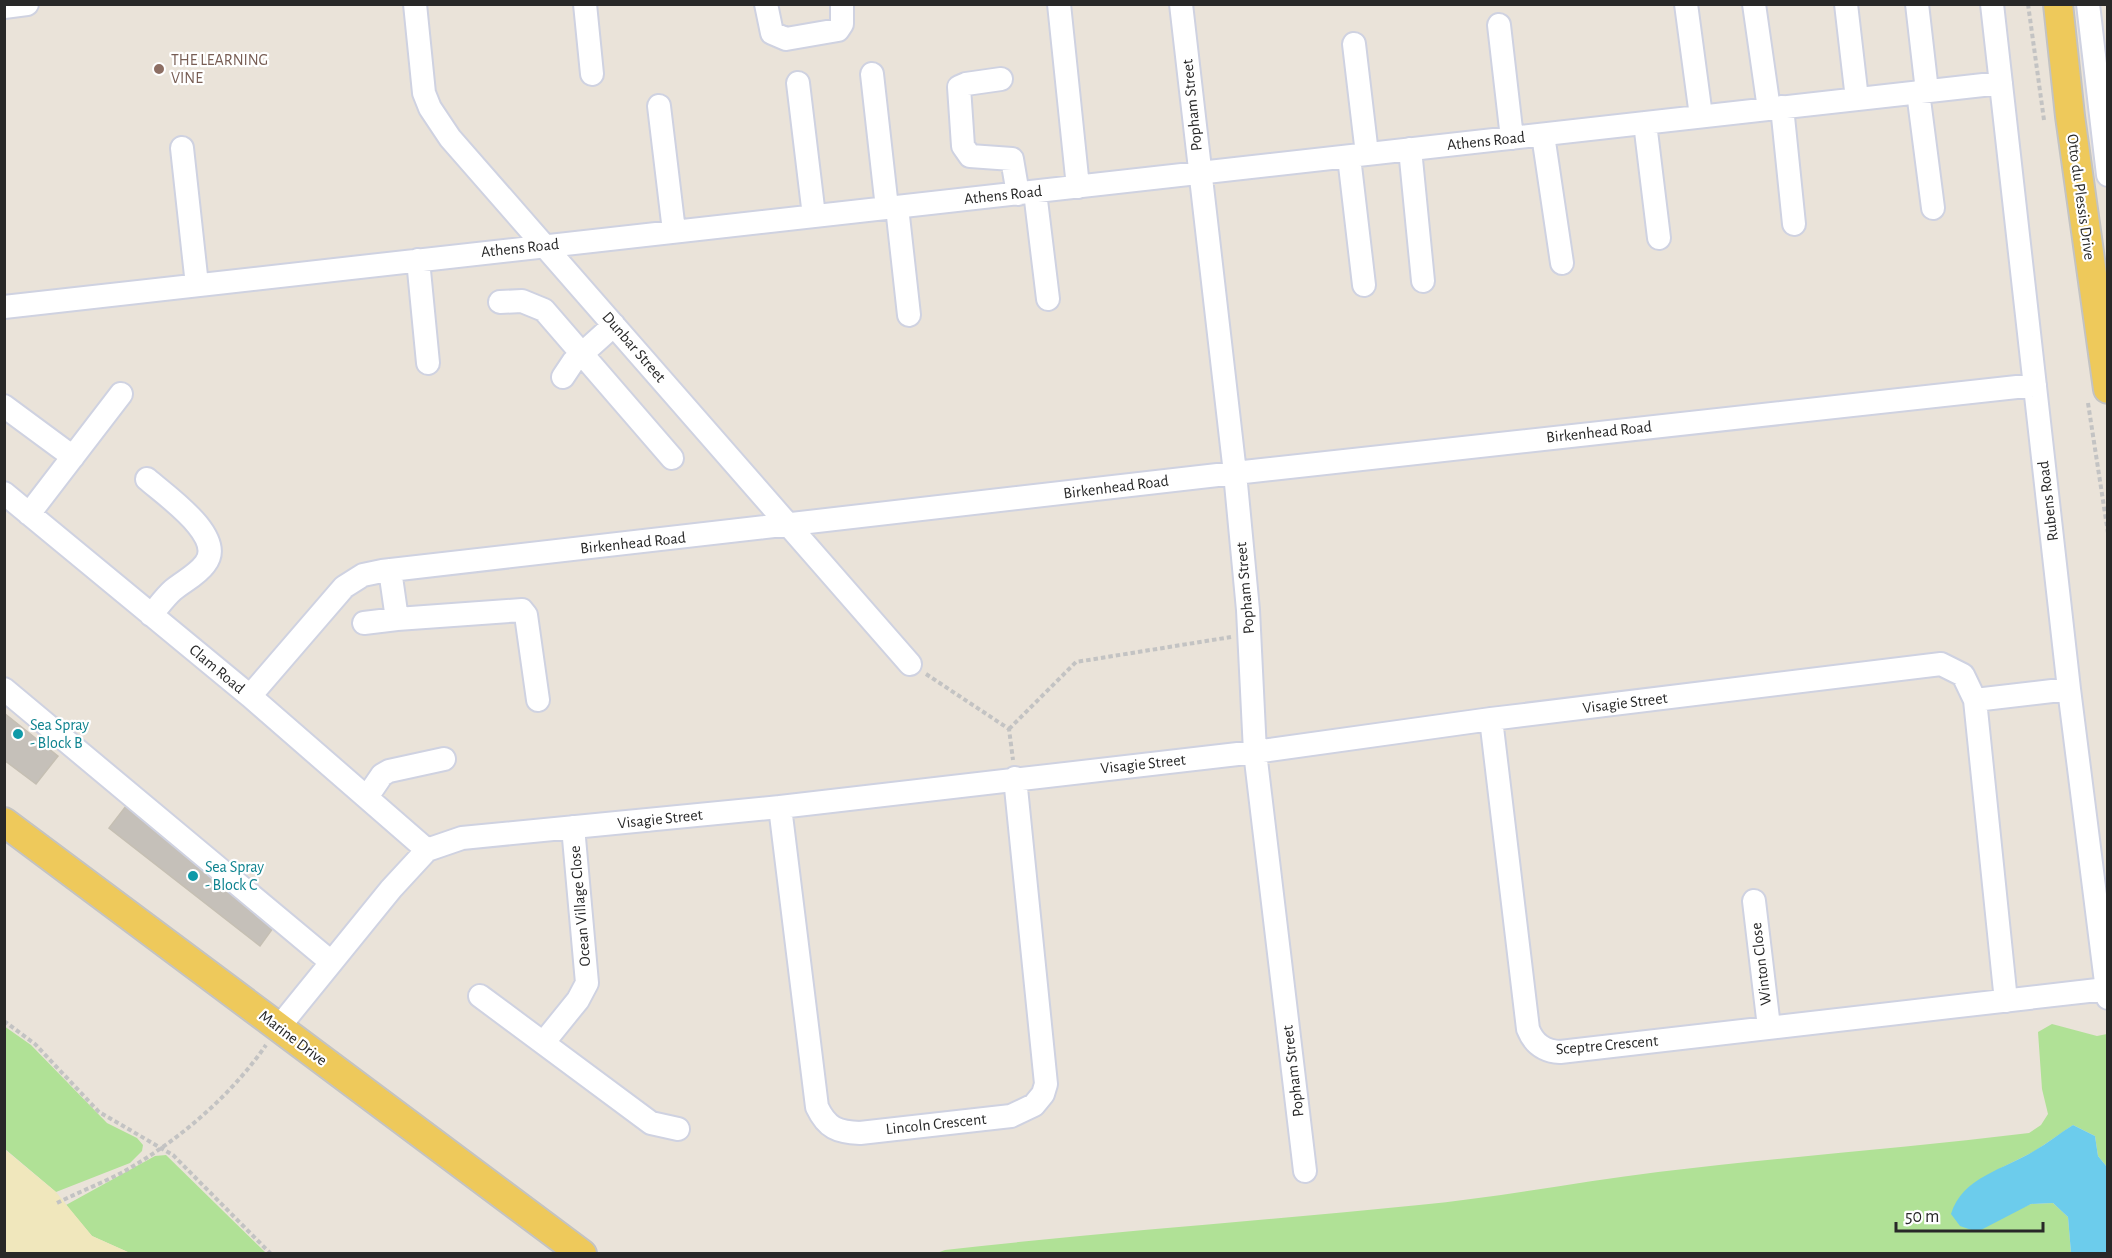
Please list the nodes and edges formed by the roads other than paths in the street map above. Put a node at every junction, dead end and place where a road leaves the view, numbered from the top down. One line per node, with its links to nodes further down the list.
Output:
1 (27, 4): 15 (street)
2 (415, 4): 44 (street, Dunbar Street)
3 (585, 4): 18 (street)
4 (766, 4): 5 (street)
5 (842, 4)
6 (1059, 4): 36 (street)
7 (1181, 4): 34 (street, Popham Street)
8 (1686, 4): 27 (street)
9 (1754, 4): 26 (street)
10 (1846, 4): 24 (street)
11 (1917, 4): 23 (street)
12 (1992, 4): 21 (street, Rubens Road)
13 (2058, 4): 59 (main road, Otto du Plessis Drive)
14 (2088, 4): 35 (street)
15 (4, 7)
16 (1499, 24): 30 (street)
17 (1354, 44): 33 (street)
18 (592, 74)
19 (872, 74): 38 (street)
20 (1002, 79): 37 (street)
21 (2001, 82): 23 (street, Athens Road); 58 (street, Rubens Road)
22 (798, 83): 40 (street)
23 (1923, 92): 24 (street, Athens Road); 39 (street)
24 (1857, 99): 26 (street, Athens Road)
25 (659, 106): 42 (street)
26 (1775, 108): 27 (street, Athens Road); 41 (street)
27 (1701, 117): 28 (street, Athens Road)
28 (1645, 123): 29 (street, Athens Road); 43 (street)
29 (1544, 135): 30 (street, Athens Road); 46 (street)
30 (1512, 138): 32 (street, Athens Road)
31 (182, 148): 48 (street)
32 (1410, 150): 33 (street, Athens Road); 47 (street)
33 (1358, 156): 34 (street, Athens Road); 49 (street)
34 (1199, 174): 36 (street, Athens Road); 64 (street, Popham Street)
35 (2108, 175)
36 (1078, 187): 37 (street, Athens Road)
37 (1027, 193): 38 (street, Athens Road); 50 (street)
38 (892, 207): 40 (street, Athens Road); 53 (street)
39 (1933, 208)
40 (814, 216): 42 (street, Athens Road)
41 (1794, 224)
42 (674, 231): 44 (street, Athens Road)
43 (1659, 238)
44 (545, 245): 45 (street, Athens Road); 54 (street, Dunbar Street)
45 (418, 260): 48 (street, Athens Road); 56 (street)
46 (1562, 263)
47 (1424, 281)
48 (196, 285): 52 (street, Athens Road)
49 (1364, 285)
50 (1048, 299)
51 (500, 302): 55 (street)
52 (4, 307)
53 (909, 315)
54 (614, 325): 55 (street); 68 (street, Dunbar Street)
55 (583, 353): 57 (street); 63 (street)
56 (428, 363)
57 (563, 377)
58 (2035, 385): 64 (street, Birkenhead Road); 75 (street, Rubens Road)
59 (2108, 389)
60 (121, 394): 62 (street)
61 (4, 406): 62 (street)
62 (73, 457): 67 (street)
63 (672, 458)
64 (1235, 473): 68 (street, Birkenhead Road); 80 (street, Popham Street)
65 (147, 479): 70 (street)
66 (4, 493): 67 (street, Clam Road)
67 (30, 514): 70 (street, Clam Road)
68 (789, 525): 69 (street, Birkenhead Road); 73 (street, Dunbar Street)
69 (390, 570): 71 (street); 76 (street, Birkenhead Road)
70 (151, 615): 76 (street, Clam Road)
71 (397, 619): 72 (street); 77 (street)
72 (364, 623)
73 (910, 664)
74 (4, 689): 89 (street)
75 (2069, 689): 78 (street); 90 (street, Rubens Road)
76 (250, 696): 83 (street, Clam Road)
77 (538, 700)
78 (1975, 700): 79 (street, Visagie Street); 92 (street)
79 (1491, 719): 80 (street, Visagie Street); 93 (street, Sceptre Crescent)
80 (1255, 752): 82 (street, Visagie Street); 97 (street, Popham Street)
81 (444, 759): 83 (street)
82 (1015, 778): 84 (street, Visagie Street); 84 (street, Lincoln Crescent)
83 (367, 797): 87 (street, Clam Road)
84 (780, 807): 86 (street, Visagie Street)
85 (4, 822): 94 (main road, Marine Drive)
86 (573, 827): 87 (street, Visagie Street); 95 (street, Ocean Village Close)
87 (427, 850): 89 (street, Visagie Street)
88 (1754, 901): 93 (street, Winton Close)
89 (331, 962): 94 (street, Visagie Street)
90 (2107, 993): 92 (street, Sceptre Crescent)
91 (480, 996): 95 (street)
92 (2006, 1001): 93 (street, Sceptre Crescent)
93 (1769, 1027)
94 (272, 1037): 98 (main road, Marine Drive)
95 (544, 1042): 96 (street)
96 (678, 1130)
97 (1305, 1171)
98 (582, 1254)

